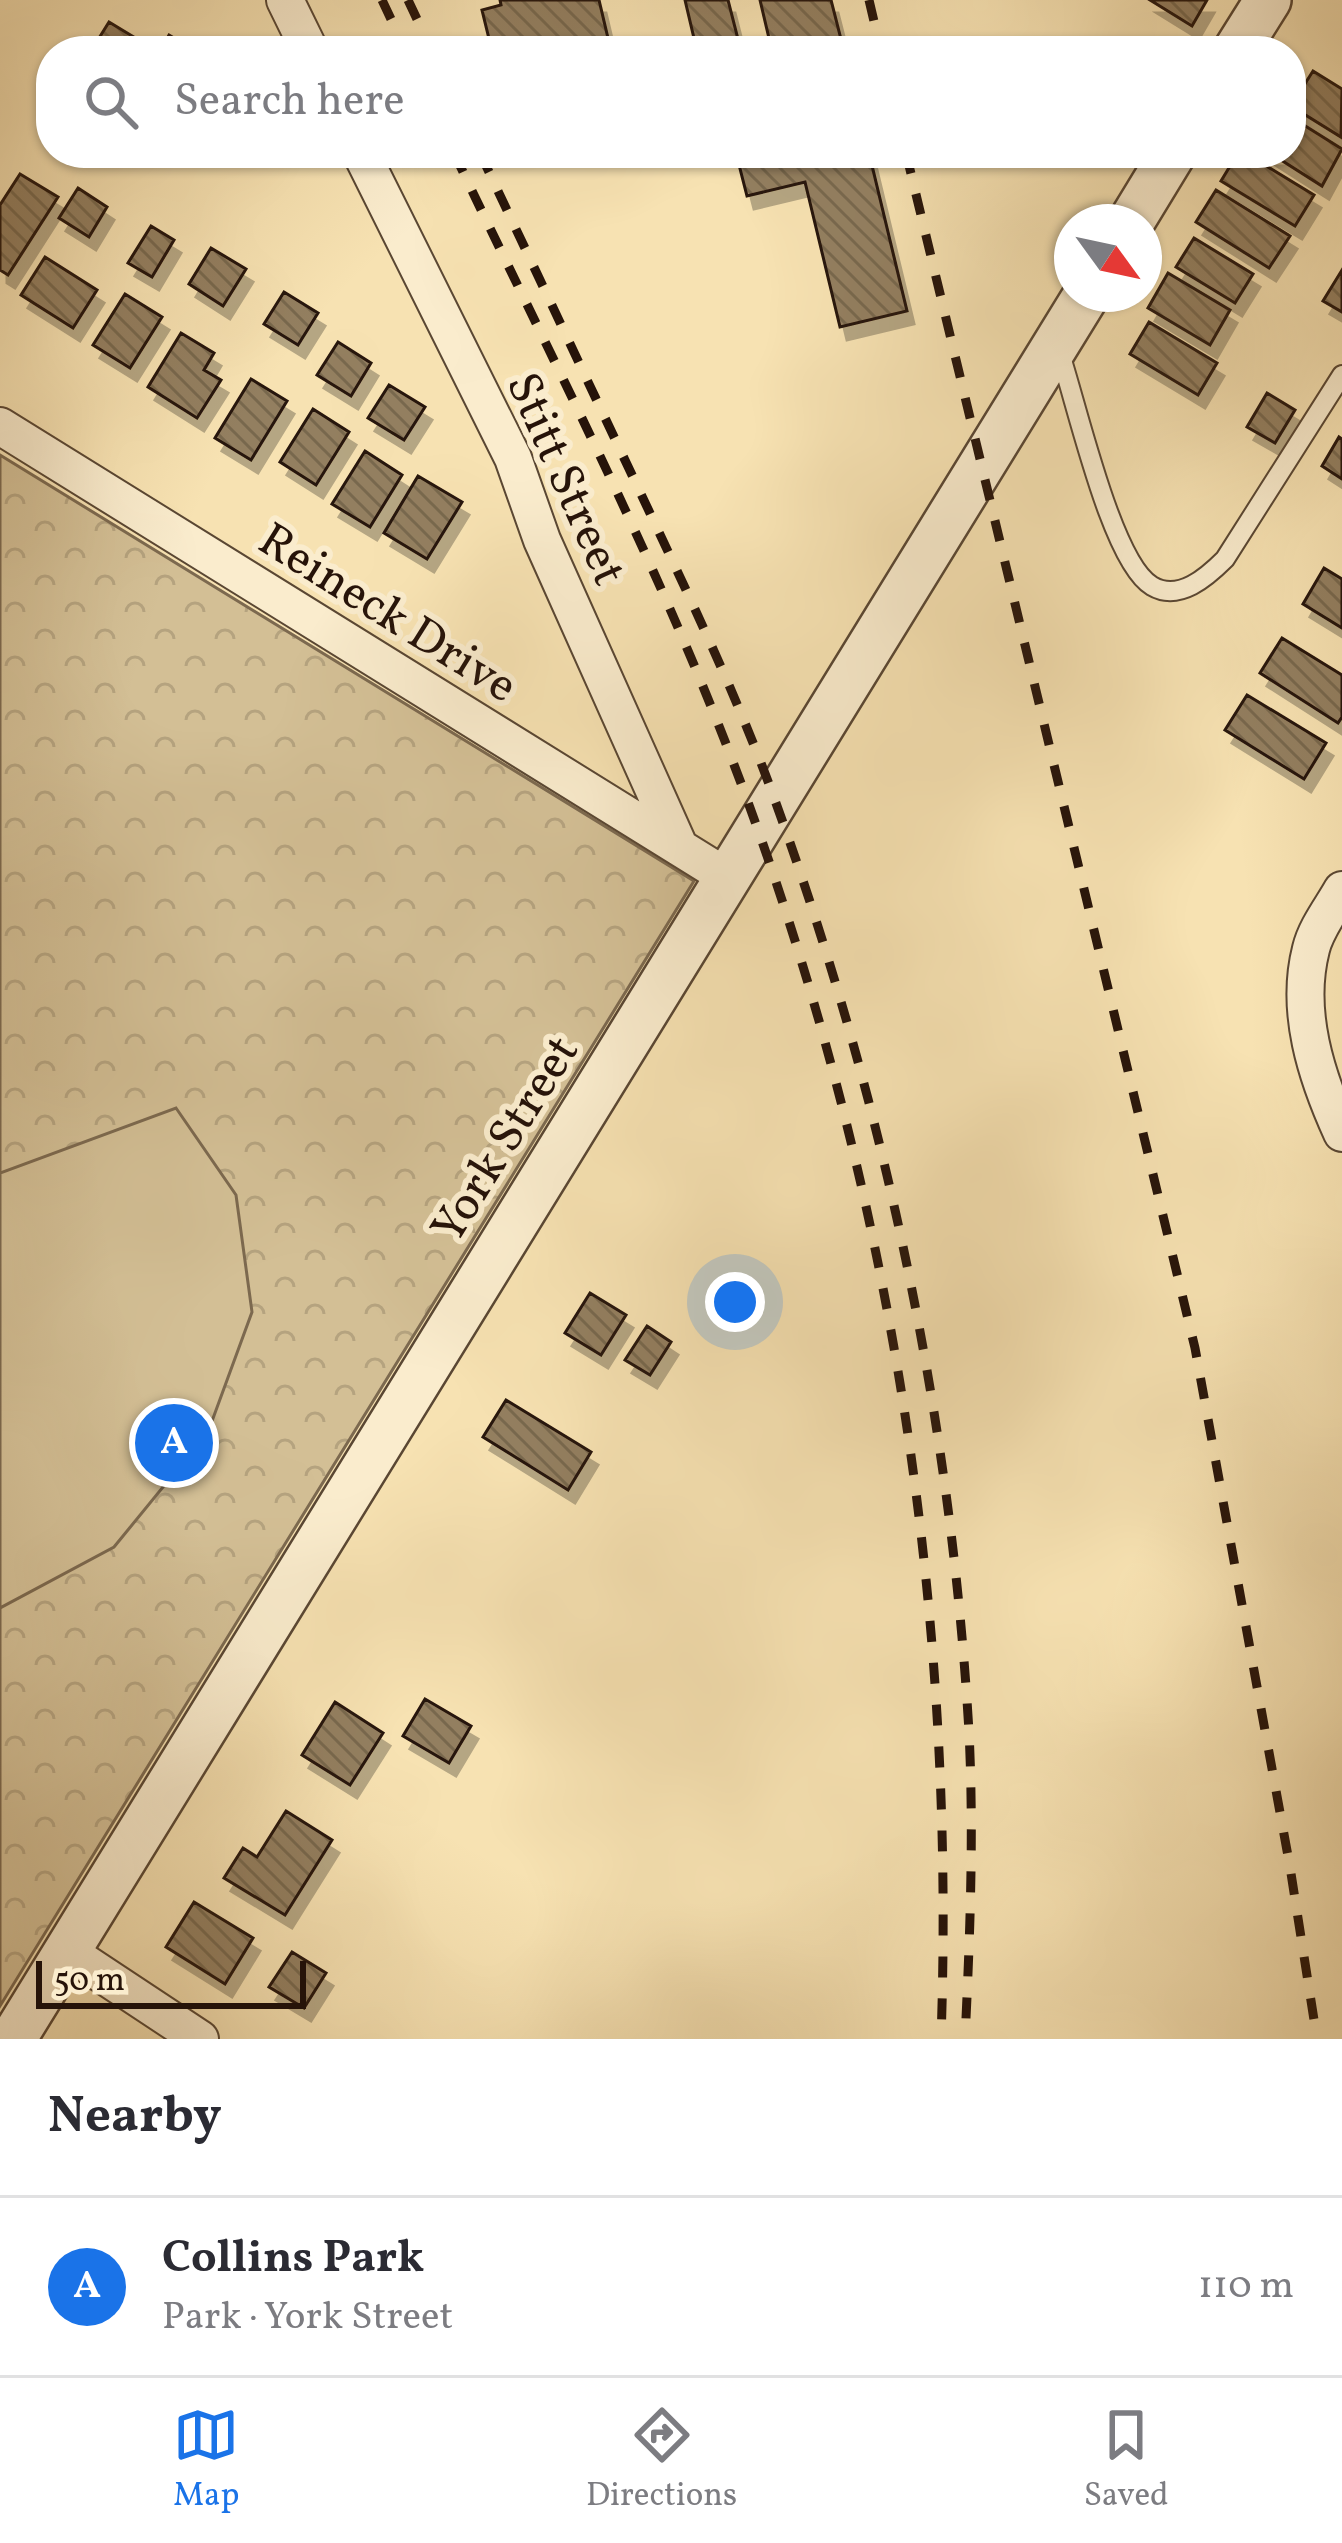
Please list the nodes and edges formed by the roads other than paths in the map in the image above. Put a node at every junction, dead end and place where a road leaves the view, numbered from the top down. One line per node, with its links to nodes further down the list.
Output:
1 (285, 0): 3 (street)
2 (1268, 0): 4 (street)
3 (303, 36)
4 (1245, 36)
5 (368, 168): 12 (street, Stitt Street)
6 (1164, 168): 7 (street)
7 (1142, 204)
8 (1076, 312): 9 (street, York Street)
9 (1056, 344): 10 (lane); 13 (street, York Street)
10 (1342, 375)
11 (0, 427): 12 (street, Reineck Drive)
12 (679, 846): 13 (street, Reineck Drive)
13 (727, 877): 16 (street, York Street)
14 (1342, 890): 15 (street)
15 (1342, 1132)
16 (68, 1951): 17 (street, York Street); 18 (street)
17 (13, 2039)
18 (200, 2039)

